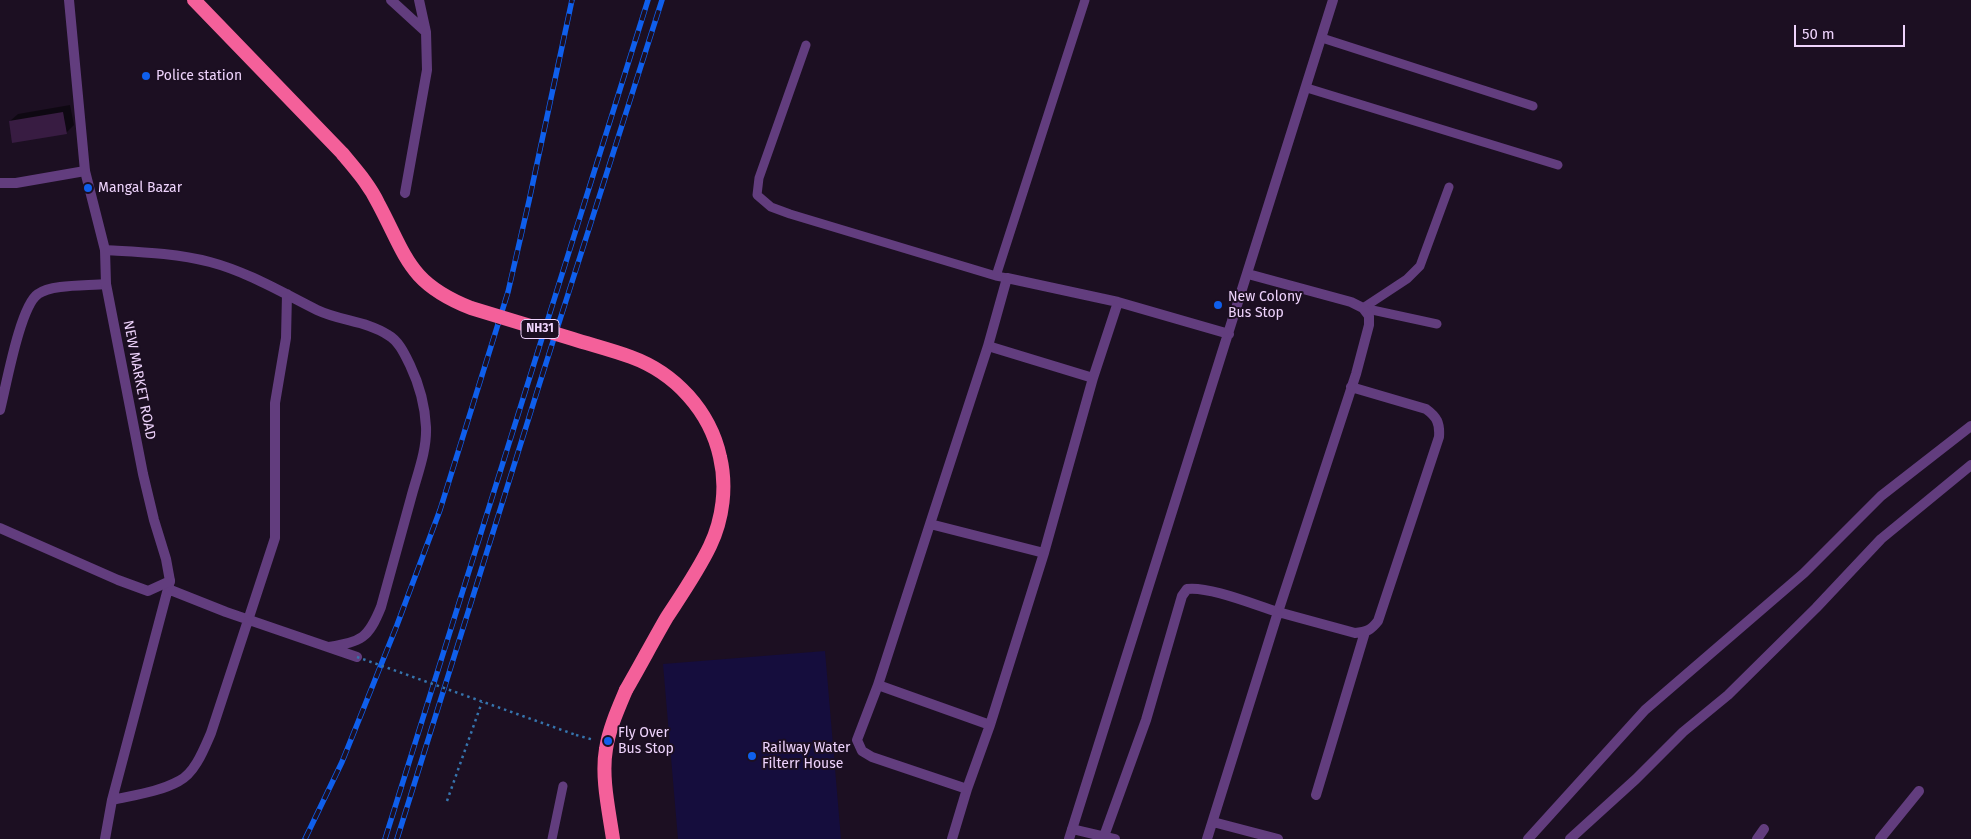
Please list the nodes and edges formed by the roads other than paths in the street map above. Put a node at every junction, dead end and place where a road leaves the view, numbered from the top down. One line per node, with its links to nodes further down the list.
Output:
1 (70, 0): 13 (street, NEW MARKET ROAD)
2 (194, 0): 55 (highway, NH31, bridge)
3 (390, 0): 7 (street)
4 (419, 0): 7 (street)
5 (1085, 0): 19 (lane)
6 (1333, 0): 8 (street)
7 (426, 32): 16 (street)
8 (1322, 38): 10 (street); 11 (lane)
9 (806, 45): 19 (lane)
10 (1307, 88): 12 (lane); 18 (street)
11 (1533, 106)
12 (1558, 164)
13 (85, 171): 14 (street); 17 (street, NEW MARKET ROAD)
14 (0, 183)
15 (1449, 187): 24 (lane)
16 (405, 193)
17 (105, 250): 21 (street, NEW MARKET ROAD); 22 (street)
18 (1248, 274): 24 (street); 26 (street)
19 (996, 276): 20 (lane)
20 (1007, 278): 23 (street); 27 (street)
21 (106, 284): 30 (street); 36 (street, NEW MARKET ROAD)
22 (288, 294): 38 (street); 40 (street)
23 (1118, 302): 26 (street); 28 (street)
24 (1363, 308): 25 (lane); 29 (street)
25 (1437, 324)
26 (1229, 334): 51 (street)
27 (988, 346): 28 (street); 33 (street)
28 (1094, 378): 35 (street)
29 (1351, 387): 37 (street); 39 (street)
30 (0, 410)
31 (1971, 426): 60 (street)
32 (1971, 465): 61 (street)
33 (930, 524): 35 (street); 42 (street)
34 (0, 528): 36 (street)
35 (1044, 553): 43 (street)
36 (169, 585): 38 (street); 48 (street)
37 (1278, 612): 39 (street); 49 (street); 52 (street)
38 (248, 620): 40 (street); 48 (street)
39 (1365, 632): 47 (street)
40 (329, 648): 41 (street)
41 (357, 657)
42 (878, 684): 43 (street); 45 (street)
43 (990, 725): 45 (street)
44 (563, 786): 54 (lane)
45 (967, 789): 56 (street)
46 (1919, 791): 63 (street)
47 (1316, 794)
48 (112, 800): 53 (street)
49 (1212, 822): 58 (street); 59 (street)
50 (1764, 829): 62 (street)
51 (1070, 834): 52 (street)
52 (1104, 838): 57 (street)
53 (105, 839)
54 (552, 839)
55 (613, 839)
56 (952, 839)
57 (1115, 839)
58 (1207, 839)
59 (1278, 839)
60 (1528, 839)
61 (1570, 839)
62 (1757, 839)
63 (1880, 839)

